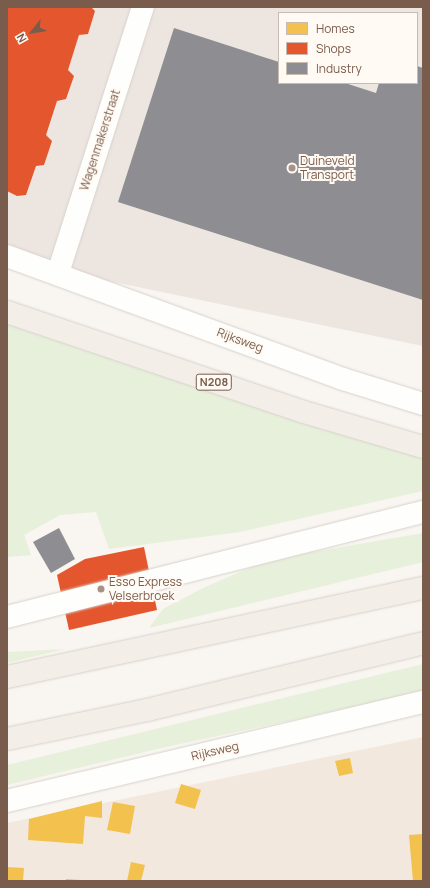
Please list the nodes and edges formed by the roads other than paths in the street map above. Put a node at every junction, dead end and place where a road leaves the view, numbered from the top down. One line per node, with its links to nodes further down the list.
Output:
1 (143, 7): 3 (street, Wagenmakerstraat)
2 (7, 256): 3 (street, Rijksweg)
3 (58, 273): 5 (street, Rijksweg)
4 (7, 312): 6 (main road, N208)
5 (423, 404)
6 (423, 447)
7 (423, 512): 9 (street)
8 (423, 588): 11 (main road)
9 (7, 617)
10 (423, 643): 13 (main road)
11 (7, 677)
12 (423, 702): 14 (street, Rijksweg)
13 (7, 739)
14 (7, 801)

